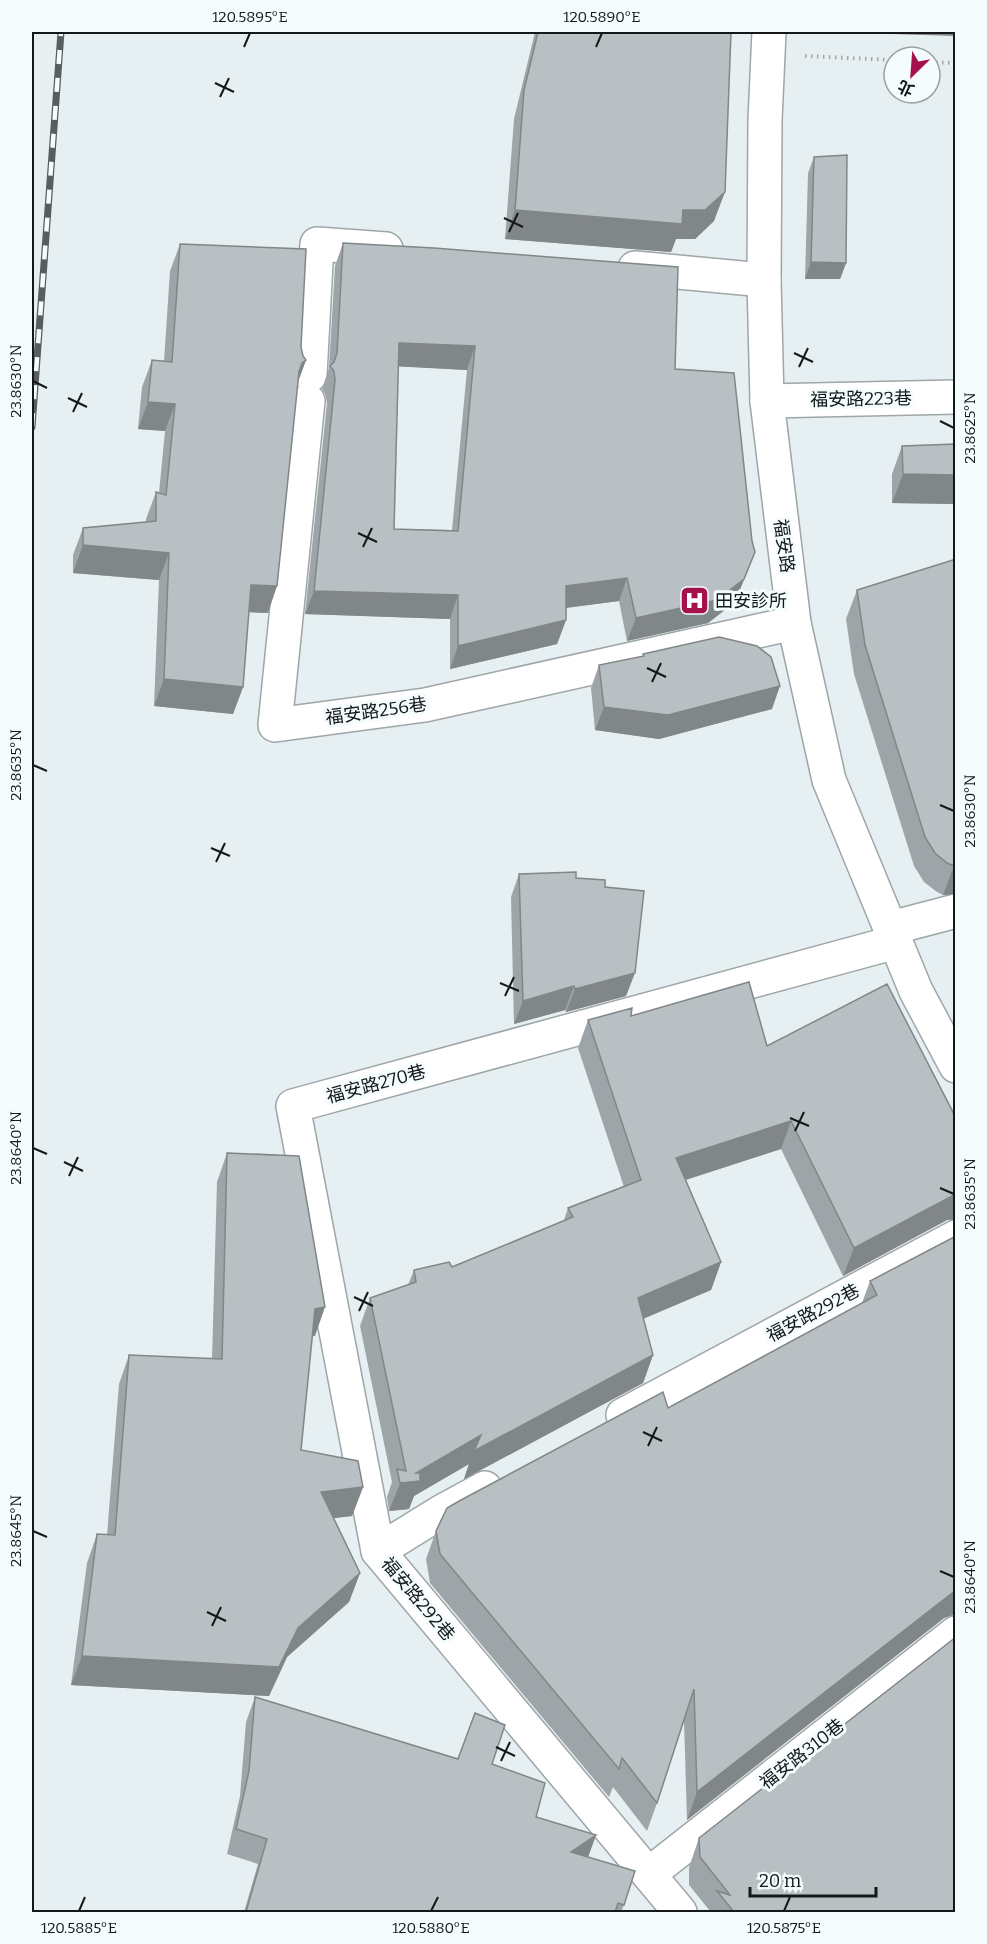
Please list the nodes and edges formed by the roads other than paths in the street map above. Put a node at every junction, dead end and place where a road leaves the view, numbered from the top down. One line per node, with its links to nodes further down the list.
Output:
1 (769, 43): 4 (street, 福安路)
2 (421, 252): 7 (street, 福安路256巷)
3 (605, 265): 4 (street)
4 (764, 280): 6 (street, 福安路)
5 (956, 397): 6 (street, 福安路223巷)
6 (767, 401): 7 (street, 福安路)
7 (794, 623): 9 (street, 福安路)
8 (956, 911): 9 (street)
9 (893, 935): 10 (street, 福安路); 14 (street, 福安路270巷)
10 (956, 1066)
11 (956, 1237): 12 (street, 福安路292巷)
12 (599, 1428)
13 (515, 1473): 14 (street, 福安路292巷)
14 (378, 1551): 16 (street, 福安路292巷)
15 (956, 1633): 16 (street, 福安路310巷)
16 (649, 1874): 17 (street, 福安路292巷)
17 (680, 1912)

